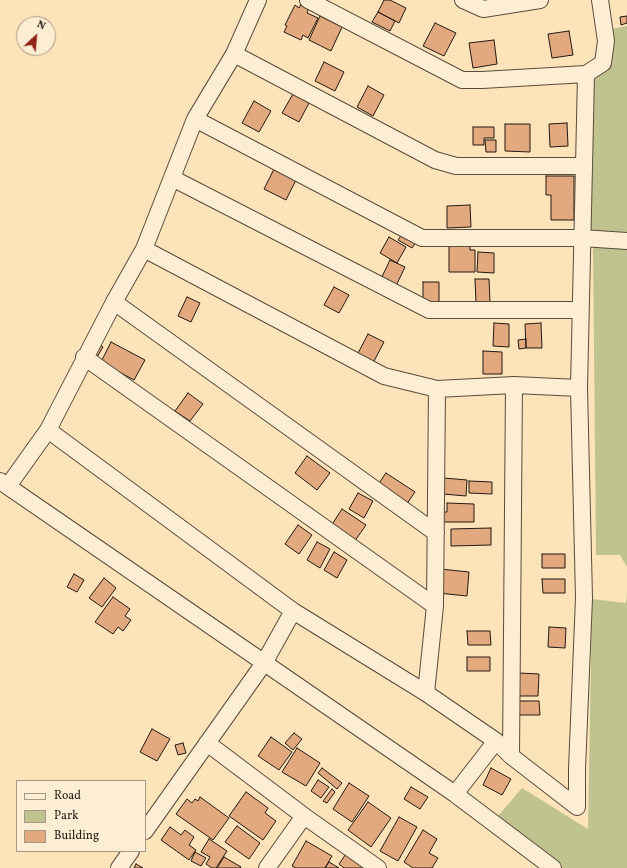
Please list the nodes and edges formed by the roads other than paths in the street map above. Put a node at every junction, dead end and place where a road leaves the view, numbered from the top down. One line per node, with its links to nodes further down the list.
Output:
1 (258, 0): 7 (street)
2 (308, 0): 8 (street)
3 (464, 0): 6 (street)
4 (537, 0): 6 (street)
5 (600, 0): 8 (street)
6 (482, 5)
7 (234, 54): 9 (street); 10 (street)
8 (586, 74): 10 (street)
9 (196, 119): 11 (street); 12 (street)
10 (584, 166): 12 (street)
11 (172, 178): 14 (street); 16 (street)
12 (582, 238): 13 (street); 16 (street)
13 (627, 241)
14 (144, 249): 15 (street); 20 (street)
15 (114, 302): 17 (street); 23 (street)
16 (580, 310): 19 (street)
17 (84, 357): 21 (street); 24 (street)
18 (514, 385): 19 (street); 20 (street); 30 (street)
19 (579, 388): 30 (street)
20 (437, 389): 23 (street)
21 (48, 430): 22 (street); 25 (street)
22 (4, 484): 26 (street)
23 (436, 533): 24 (street)
24 (435, 606): 27 (street)
25 (293, 611): 26 (street); 27 (street)
26 (264, 663): 29 (street); 31 (street)
27 (426, 693): 28 (street)
28 (496, 741): 30 (street); 31 (street)
29 (207, 743): 32 (street); 33 (street)
30 (511, 756)
31 (454, 794): 38 (street)
32 (304, 816): 36 (street); 37 (street)
33 (146, 830)
34 (130, 852): 35 (street)
35 (119, 868)
36 (267, 868)
37 (378, 868)
38 (553, 868)

